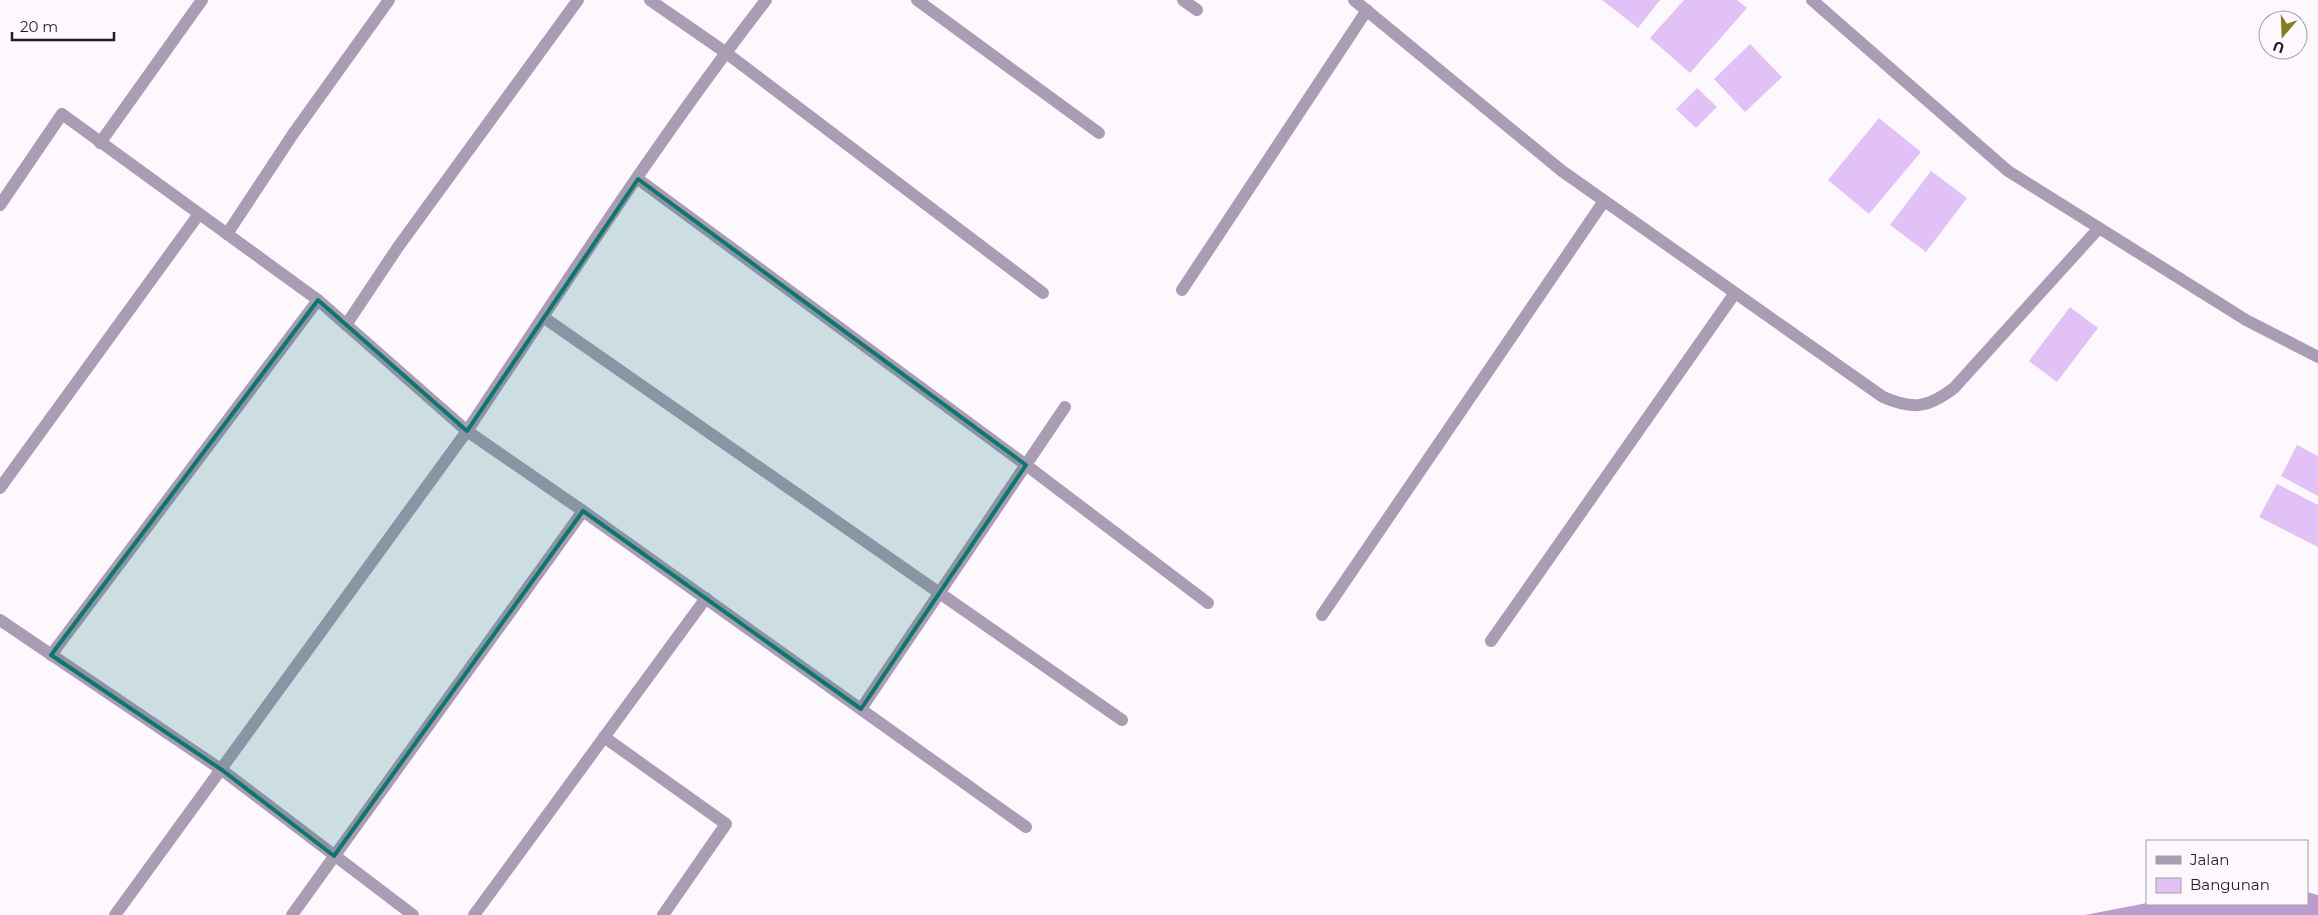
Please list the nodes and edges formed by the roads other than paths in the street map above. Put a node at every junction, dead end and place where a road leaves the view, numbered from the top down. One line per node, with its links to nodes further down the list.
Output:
1 (202, 0): 14 (street)
2 (390, 0): 20 (street)
3 (578, 0): 26 (street)
4 (650, 0): 12 (street)
5 (766, 0): 12 (street)
6 (917, 0): 13 (street)
7 (1183, 0): 10 (street)
8 (1354, 0): 11 (street)
9 (1812, 0): 19 (street)
10 (1197, 10)
11 (1367, 10): 16 (street); 21 (street)
12 (726, 52): 15 (street); 22 (street)
13 (1098, 133)
14 (100, 142): 17 (street); 18 (street)
15 (638, 179): 25 (street); 30 (street)
16 (1604, 201): 23 (street); 36 (street)
17 (0, 205)
18 (199, 214): 20 (street); 31 (street)
19 (2099, 228): 23 (street); 27 (street)
20 (226, 234): 24 (street)
21 (1182, 290)
22 (1043, 293)
23 (1735, 293): 38 (street)
24 (318, 300): 26 (street); 39 (street)
25 (543, 317): 29 (street); 33 (street)
26 (346, 325): 29 (street)
27 (2318, 356)
28 (1065, 406): 30 (street)
29 (467, 431): 32 (street); 43 (street)
30 (1026, 465): 33 (street); 35 (street)
31 (0, 488)
32 (583, 511): 34 (street); 45 (street)
33 (939, 592): 40 (street); 41 (street)
34 (706, 598): 40 (street); 42 (street)
35 (1208, 604)
36 (1322, 615)
37 (0, 620): 39 (street)
38 (1491, 640)
39 (51, 654): 43 (street)
40 (861, 709): 44 (street)
41 (1122, 720)
42 (604, 737): 49 (street); 50 (street)
43 (222, 770): 45 (street); 46 (street)
44 (1026, 827)
45 (334, 856): 47 (street); 48 (street)
46 (115, 915)
47 (292, 915)
48 (413, 915)
49 (474, 915)
50 (663, 915)

